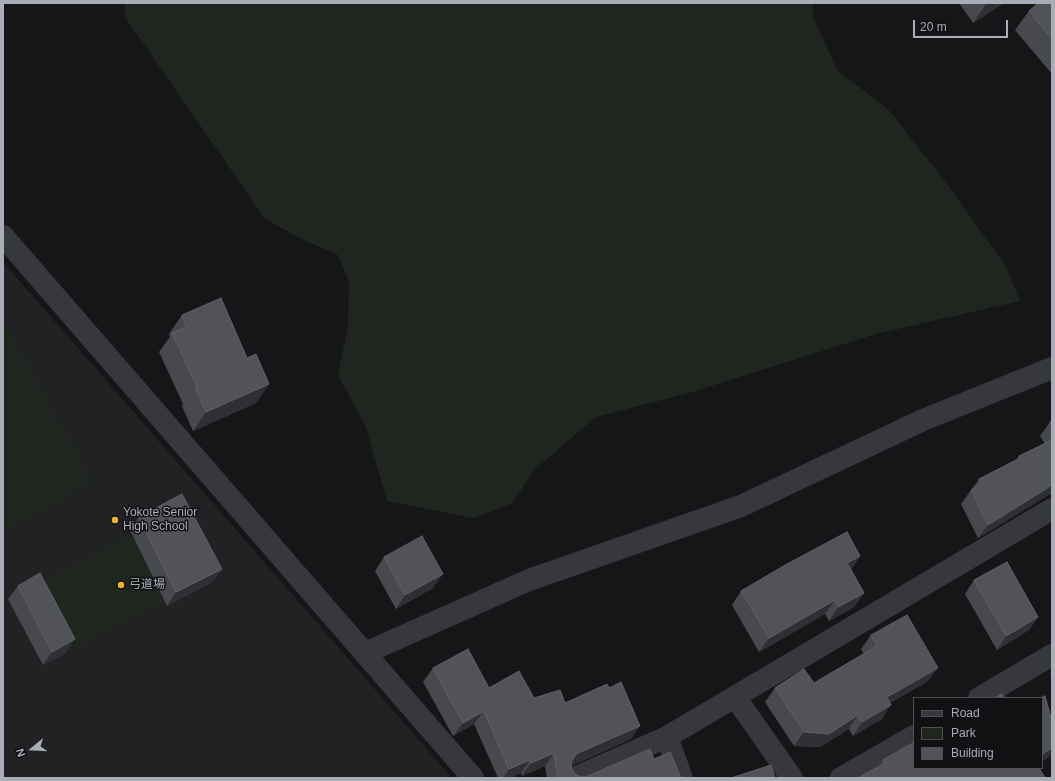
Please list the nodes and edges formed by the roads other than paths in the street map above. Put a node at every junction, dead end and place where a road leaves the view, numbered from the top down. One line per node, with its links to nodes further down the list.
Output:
1 (3, 236): 4 (street)
2 (1052, 368): 4 (street)
3 (1052, 509): 6 (street)
4 (365, 653): 10 (street)
5 (1052, 655): 7 (street)
6 (735, 696): 8 (street); 13 (street)
7 (981, 697)
8 (667, 737): 11 (street); 12 (street)
9 (913, 737): 14 (street)
10 (473, 778)
11 (574, 778)
12 (682, 778)
13 (792, 778)
14 (841, 778)

